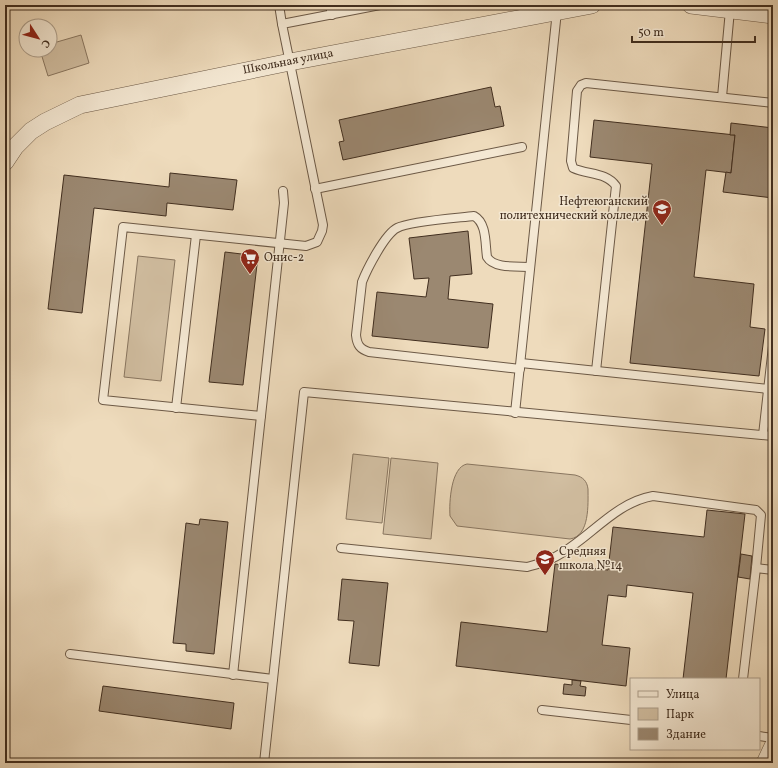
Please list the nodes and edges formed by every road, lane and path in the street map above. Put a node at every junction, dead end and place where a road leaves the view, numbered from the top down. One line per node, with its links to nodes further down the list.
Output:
1 (279, 5): 10 (lane)
2 (330, 5): 8 (lane)
3 (380, 5): 8 (lane)
4 (592, 5): 7 (street, Школьная улица)
5 (691, 5): 6 (street)
6 (730, 10): 9 (street); 12 (lane)
7 (557, 12): 11 (street, Школьная улица); 20 (lane)
8 (332, 15): 10 (lane)
9 (773, 15)
10 (282, 24): 11 (lane)
11 (290, 62): 15 (street, Школьная улица); 16 (lane)
12 (722, 97): 13 (lane); 23 (lane)
13 (773, 103)
14 (522, 147): 16 (lane)
15 (5, 162)
16 (315, 189): 19 (lane)
17 (283, 191): 19 (lane)
18 (196, 235): 19 (lane); 25 (lane); 25 (lane)
19 (280, 243): 27 (lane)
20 (530, 267): 22 (lane); 22 (lane)
21 (773, 346): 24 (lane)
22 (520, 366): 23 (lane); 26 (lane)
23 (596, 371): 24 (lane)
24 (768, 388): 28 (lane)
25 (176, 408): 27 (lane)
26 (515, 413): 28 (lane); 36 (lane)
27 (261, 416): 34 (lane)
28 (763, 435): 29 (lane)
29 (773, 436)
30 (342, 548): 31 (lane)
31 (756, 568): 32 (lane); 35 (lane)
32 (773, 570)
33 (70, 654): 34 (lane)
34 (233, 675): 36 (lane)
35 (743, 678)
36 (273, 679): 42 (lane)
37 (542, 710): 38 (lane)
38 (630, 720)
39 (760, 736): 40 (lane)
40 (773, 738)
41 (773, 746): 43 (street)
42 (264, 763)
43 (765, 763)

